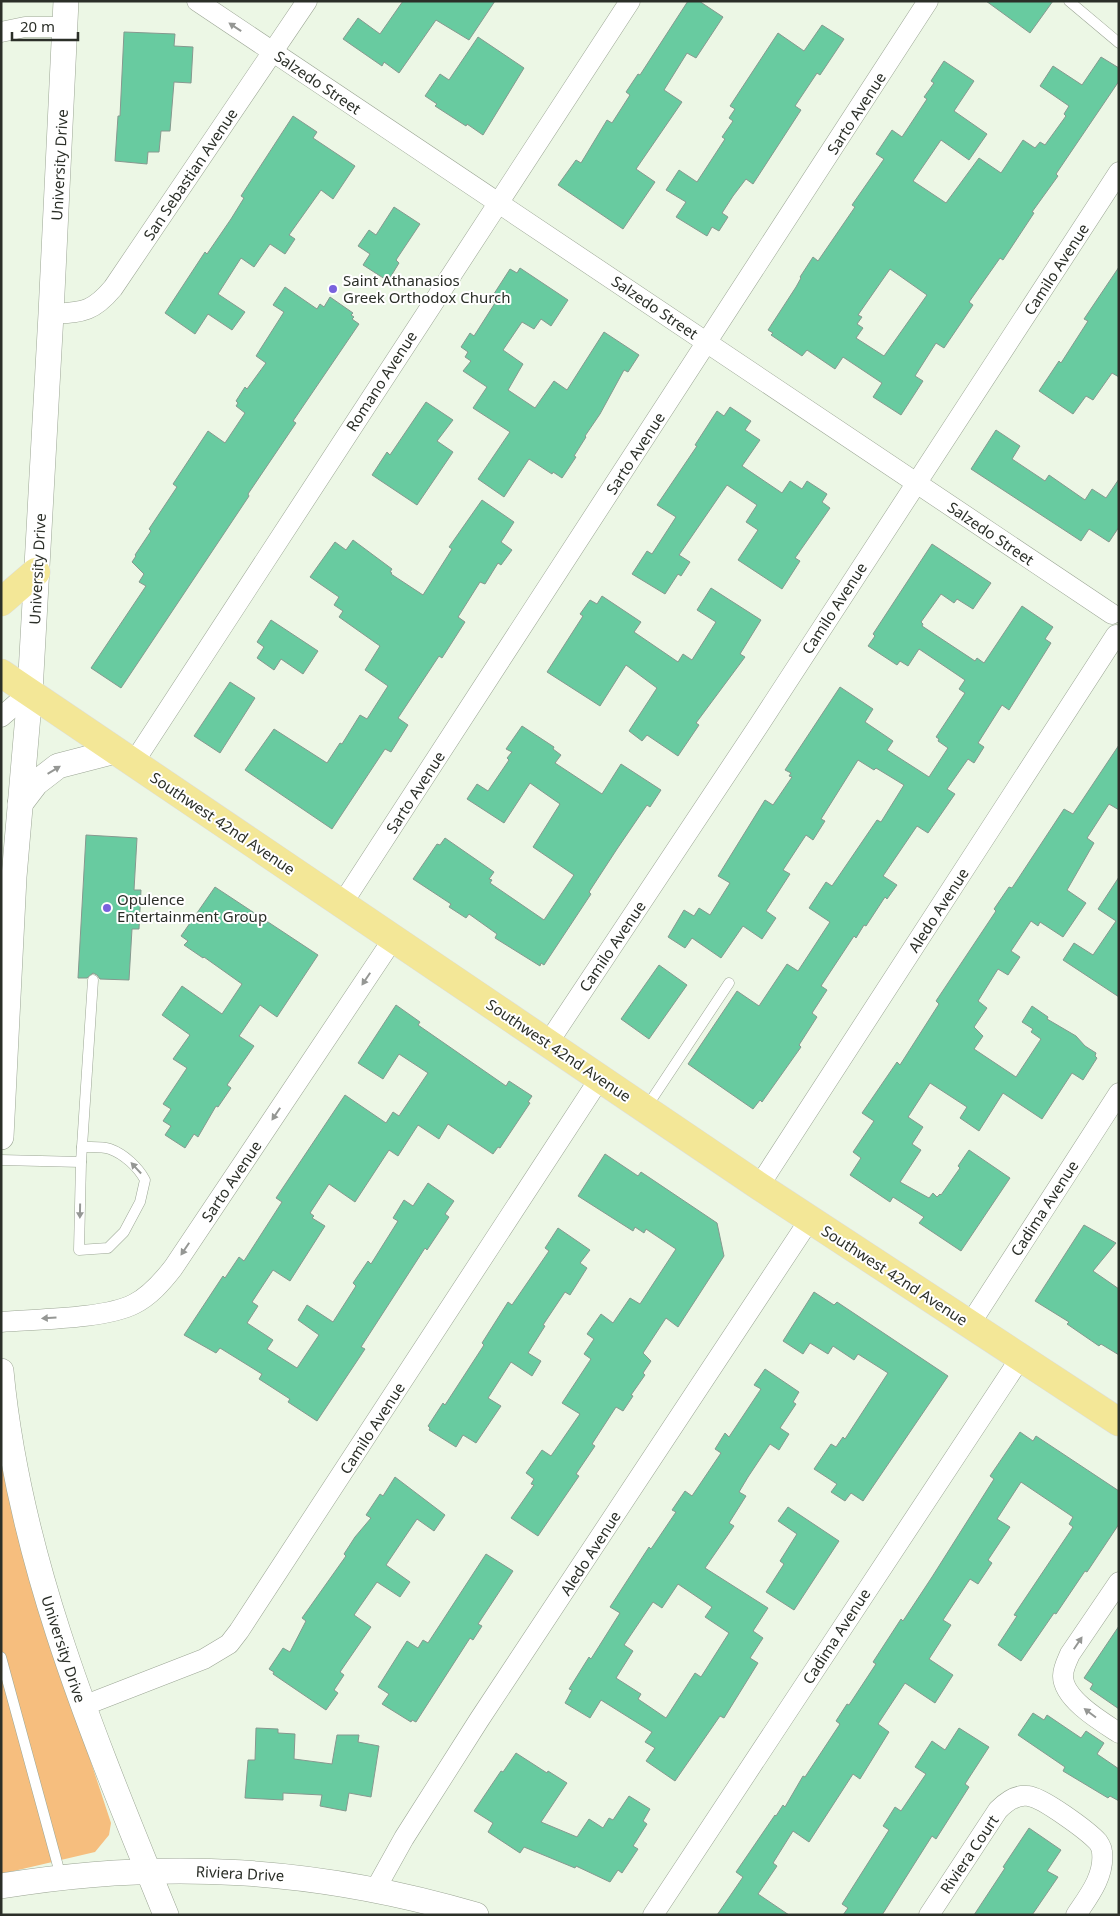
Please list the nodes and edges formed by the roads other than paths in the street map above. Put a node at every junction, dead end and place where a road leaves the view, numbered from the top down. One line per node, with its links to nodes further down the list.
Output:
1 (66, 1): 7 (street, University Drive)
2 (197, 1): 10 (street, Salzedo Street, one-way to 2)
3 (307, 1): 10 (street, San Sebastian Avenue)
4 (630, 1): 12 (street, Romano Avenue)
5 (928, 1): 14 (street, Sarto Avenue)
6 (1069, 1): 9 (lane)
7 (65, 28): 8 (street); 13 (street, University Drive)
8 (1, 32)
9 (1119, 43)
10 (273, 52): 12 (street, Salzedo Street); 13 (street, San Sebastian Avenue)
11 (1119, 172): 15 (street, Camilo Avenue)
12 (499, 202): 14 (street, Salzedo Street); 23 (street, Romano Avenue)
13 (51, 314): 16 (street, University Drive)
14 (707, 342): 15 (street, Salzedo Street); 27 (street, Sarto Avenue)
15 (916, 483): 18 (street, Salzedo Street); 31 (street, Camilo Avenue)
16 (36, 572): 17 (main road); 21 (street, University Drive)
17 (1, 602)
18 (1115, 611): 19 (street)
19 (1117, 635): 39 (street, Aledo Avenue)
20 (1, 673): 21 (main road, Southwest 42nd Avenue)
21 (30, 692): 22 (street); 23 (main road, Southwest 42nd Avenue); 24 (street, University Drive)
22 (1, 717)
23 (125, 756): 24 (street, one-way to 23); 27 (main road, Southwest 42nd Avenue)
24 (20, 804): 26 (street, University Drive)
25 (1, 855): 26 (street)
26 (14, 877): 35 (street, University Drive)
27 (342, 904): 28 (main road, Southwest 42nd Avenue)
28 (393, 939): 31 (main road, Southwest 42nd Avenue); 41 (street, Sarto Avenue, one-way to 41)
29 (93, 980): 36 (lane)
30 (729, 983): 34 (lane)
31 (548, 1043): 32 (main road, Southwest 42nd Avenue)
32 (600, 1078): 34 (main road, Southwest 42nd Avenue); 48 (street, Camilo Avenue)
33 (1119, 1093): 42 (street, Cadima Avenue)
34 (645, 1108): 39 (main road, Southwest 42nd Avenue)
35 (1, 1137)
36 (82, 1147): 38 (lane); 38 (lane, one-way to 36)
37 (1, 1160): 38 (lane)
38 (81, 1162)
39 (759, 1186): 40 (main road, Southwest 42nd Avenue)
40 (810, 1219): 42 (main road, Southwest 42nd Avenue); 53 (street, Aledo Avenue)
41 (1, 1322)
42 (970, 1324): 43 (main road, Southwest 42nd Avenue)
43 (1021, 1357): 45 (main road, Southwest 42nd Avenue); 56 (street, Cadima Avenue)
44 (2, 1379): 48 (street, University Drive)
45 (1119, 1422)
46 (1119, 1582): 49 (street, one-way to 46)
47 (1, 1657): 51 (lane)
48 (83, 1706): 50 (street, University Drive)
49 (1119, 1734)
50 (149, 1870): 51 (street, Riviera Drive); 53 (street, Riviera Drive); 54 (street, University Drive)
51 (62, 1878): 52 (street, Riviera Drive)
52 (1, 1886)
53 (375, 1890): 55 (street, Riviera Drive)
54 (166, 1915)
55 (476, 1915)
56 (653, 1915)
57 (929, 1915): 58 (street, Riviera Court)
58 (1076, 1915)

